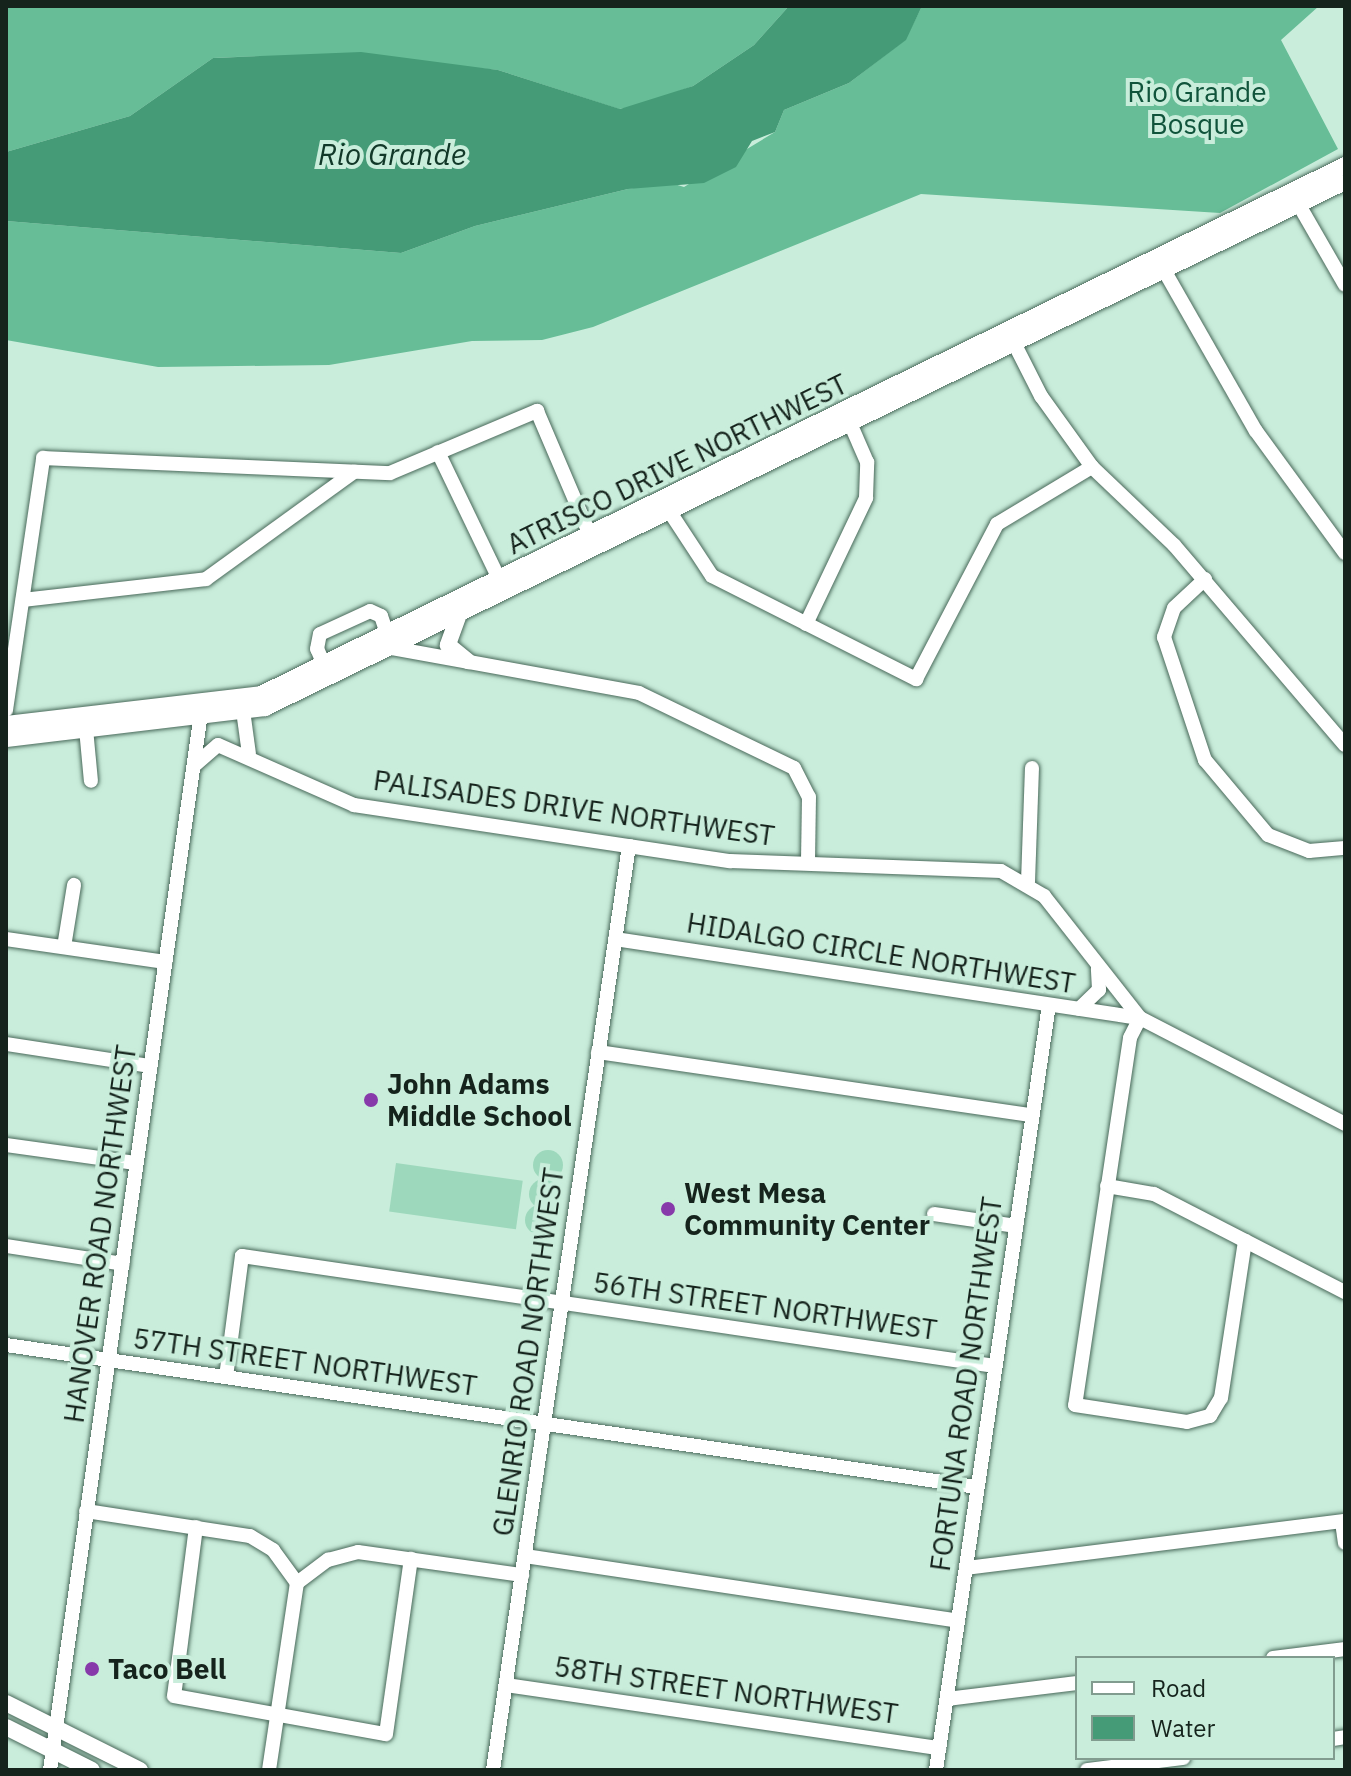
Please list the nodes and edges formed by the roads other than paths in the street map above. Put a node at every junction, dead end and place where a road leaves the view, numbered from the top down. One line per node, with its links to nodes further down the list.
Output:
1 (1345, 165): 3 (main road, ATRISCO DRIVE NORTHWEST)
2 (1345, 182): 3 (main road, ATRISCO DRIVE NORTHWEST)
3 (1297, 200): 4 (main road, ATRISCO DRIVE NORTHWEST); 5 (street)
4 (1162, 266): 6 (main road, ATRISCO DRIVE NORTHWEST); 13 (street)
5 (1345, 285)
6 (1012, 339): 7 (main road, ATRISCO DRIVE NORTHWEST); 9 (street)
7 (848, 419): 11 (main road, ATRISCO DRIVE NORTHWEST); 18 (street)
8 (438, 452): 10 (street); 12 (street); 15 (street)
9 (1092, 467): 14 (street); 18 (street)
10 (354, 472): 16 (street); 16 (street)
11 (667, 508): 12 (main road, ATRISCO DRIVE NORTHWEST); 18 (street)
12 (593, 542): 15 (main road, ATRISCO DRIVE NORTHWEST)
13 (1345, 553)
14 (1205, 579): 28 (street); 34 (street)
15 (502, 586): 17 (main road, ATRISCO DRIVE NORTHWEST); 19 (main road, ATRISCO DRIVE NORTHWEST)
16 (23, 600): 23 (street)
17 (461, 615): 19 (main road, ATRISCO DRIVE NORTHWEST); 20 (main road)
18 (806, 624)
19 (391, 640): 20 (street); 21 (main road, ATRISCO DRIVE NORTHWEST); 21 (street)
20 (468, 661): 35 (street)
21 (327, 672): 22 (main road, ATRISCO DRIVE NORTHWEST)
22 (243, 707): 24 (main road, ATRISCO DRIVE NORTHWEST); 29 (street)
23 (6, 710)
24 (202, 712): 26 (main road, ATRISCO DRIVE NORTHWEST); 30 (street, HANOVER ROAD NORTHWEST)
25 (6, 724): 26 (main road, ATRISCO DRIVE NORTHWEST)
26 (86, 724): 27 (main road, ATRISCO DRIVE NORTHWEST); 32 (street)
27 (6, 739)
28 (1345, 745)
29 (249, 754): 30 (street, PALISADES DRIVE NORTHWEST); 33 (street, PALISADES DRIVE NORTHWEST)
30 (196, 764): 41 (street, HANOVER ROAD NORTHWEST)
31 (1032, 768): 36 (street)
32 (91, 781)
33 (629, 846): 35 (street, PALISADES DRIVE NORTHWEST); 39 (street, GLENRIO ROAD NORTHWEST)
34 (1345, 848)
35 (808, 863): 36 (street, PALISADES DRIVE NORTHWEST)
36 (1028, 882): 42 (street)
37 (74, 885): 40 (street)
38 (6, 939): 40 (street)
39 (615, 939): 43 (street, HIDALGO CIRCLE NORTHWEST); 47 (street, GLENRIO ROAD NORTHWEST)
40 (64, 947): 41 (street)
41 (165, 962): 48 (street, HANOVER ROAD NORTHWEST)
42 (1097, 965): 44 (street); 45 (street)
43 (1049, 1005): 44 (street, HIDALGO CIRCLE NORTHWEST); 49 (street, FORTUNA ROAD NORTHWEST)
44 (1079, 1009): 45 (street, HIDALGO CIRCLE NORTHWEST)
45 (1140, 1018): 50 (street); 53 (street)
46 (6, 1044): 48 (street)
47 (598, 1052): 49 (street); 60 (street, GLENRIO ROAD NORTHWEST)
48 (150, 1066): 52 (street, HANOVER ROAD NORTHWEST)
49 (1032, 1115): 55 (street, FORTUNA ROAD NORTHWEST)
50 (1345, 1124)
51 (6, 1145): 52 (street)
52 (136, 1163): 58 (street, HANOVER ROAD NORTHWEST)
53 (1107, 1186): 56 (street); 56 (street)
54 (934, 1214): 55 (street)
55 (1016, 1226): 63 (street, FORTUNA ROAD NORTHWEST)
56 (1245, 1241): 59 (street)
57 (6, 1246): 58 (street)
58 (123, 1264): 62 (street, HANOVER ROAD NORTHWEST)
59 (1345, 1292)
60 (561, 1302): 63 (street, 56TH STREET NORTHWEST); 64 (street, 56TH STREET NORTHWEST); 65 (street, GLENRIO ROAD NORTHWEST)
61 (6, 1345): 62 (street, 57TH STREET NORTHWEST)
62 (109, 1359): 64 (street, 57TH STREET NORTHWEST); 67 (street, HANOVER ROAD NORTHWEST)
63 (995, 1366): 66 (street, FORTUNA ROAD NORTHWEST)
64 (226, 1377): 65 (street, 57TH STREET NORTHWEST)
65 (544, 1423): 66 (street, 57TH STREET NORTHWEST); 71 (street, GLENRIO ROAD NORTHWEST)
66 (977, 1487): 73 (street, FORTUNA ROAD NORTHWEST)
67 (86, 1511): 69 (street); 85 (street, HANOVER ROAD NORTHWEST)
68 (1344, 1521): 70 (street); 73 (street)
69 (196, 1527): 75 (street); 83 (street)
70 (1345, 1543)
71 (525, 1556): 74 (street, GLENRIO ROAD NORTHWEST); 76 (street)
72 (411, 1559): 74 (street); 75 (street); 83 (street)
73 (966, 1568): 76 (street, FORTUNA ROAD NORTHWEST)
74 (522, 1575): 80 (street, GLENRIO ROAD NORTHWEST)
75 (297, 1583): 83 (street)
76 (958, 1621): 81 (street, FORTUNA ROAD NORTHWEST)
77 (1345, 1649): 78 (street)
78 (1289, 1656)
79 (1075, 1683): 81 (street)
80 (506, 1685): 86 (street, 58TH STREET NORTHWEST); 89 (street, GLENRIO ROAD NORTHWEST)
81 (947, 1699): 86 (street, FORTUNA ROAD NORTHWEST)
82 (6, 1703): 85 (main road)
83 (277, 1717): 93 (street)
84 (6, 1727): 87 (main road)
85 (56, 1728): 87 (street, HANOVER ROAD NORTHWEST); 92 (main road)
86 (939, 1748): 94 (street, FORTUNA ROAD NORTHWEST)
87 (53, 1750): 90 (street, HANOVER ROAD NORTHWEST); 91 (main road)
88 (1167, 1760): 95 (street)
89 (498, 1769)
90 (50, 1770)
91 (92, 1770)
92 (140, 1770)
93 (269, 1770)
94 (936, 1770)
95 (1087, 1770)

